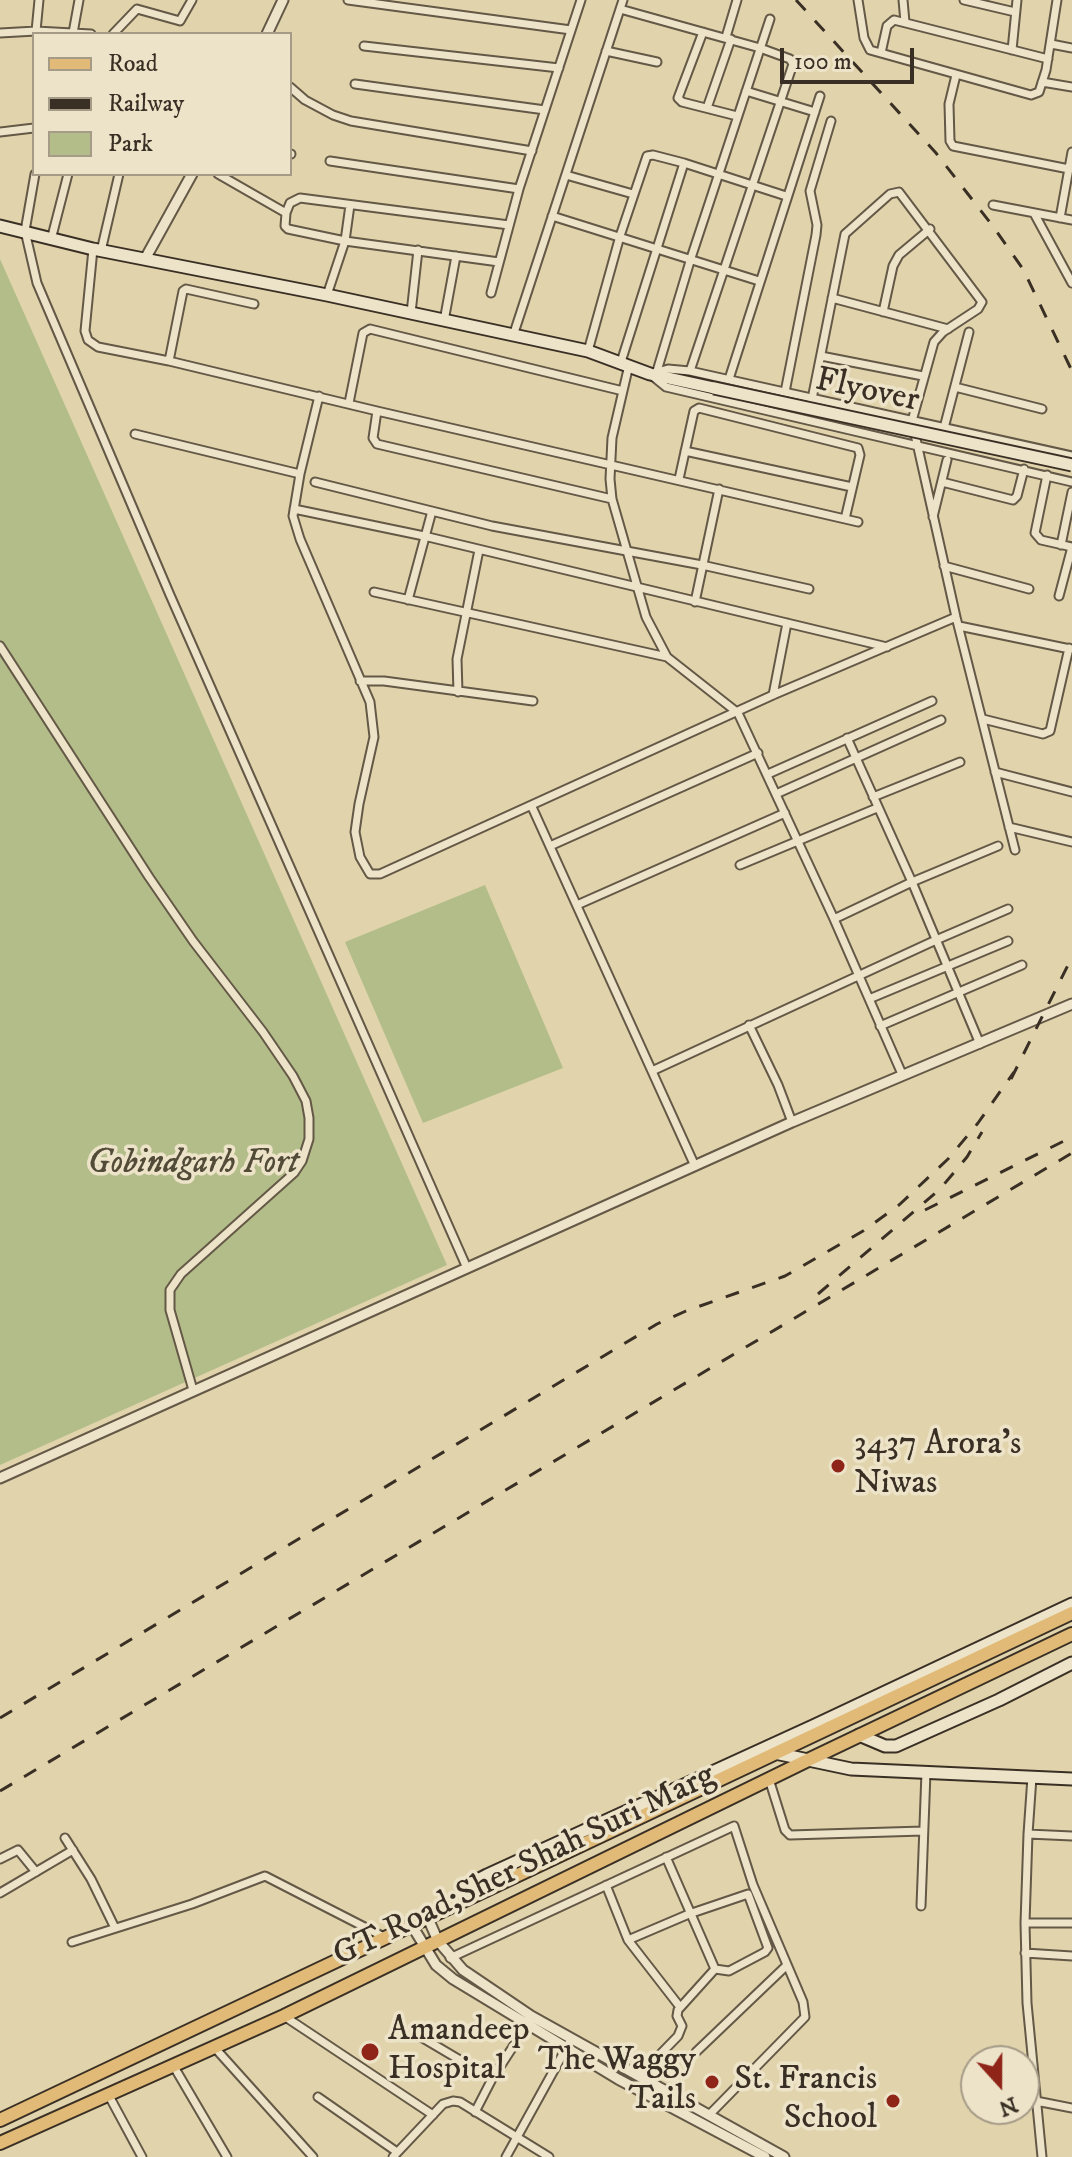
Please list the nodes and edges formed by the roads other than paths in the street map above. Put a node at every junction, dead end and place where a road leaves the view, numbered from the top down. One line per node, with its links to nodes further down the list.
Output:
1 (39, 0): 20 (street)
2 (79, 0): 22 (street)
3 (138, 0): 15 (street)
4 (192, 0): 15 (street)
5 (283, 0): 24 (street)
6 (348, 0): 19 (street)
7 (581, 0): 19 (street)
8 (737, 0): 27 (street)
9 (858, 0): 34 (street)
10 (903, 0): 18 (street)
11 (964, 0): 16 (street)
12 (1017, 0): 16 (street)
13 (1057, 0): 28 (street)
14 (622, 4): 25 (street); 33 (street)
15 (132, 12): 23 (street)
16 (1015, 12): 32 (street)
17 (770, 19): 30 (street)
18 (905, 22): 32 (street); 34 (street)
19 (571, 30): 37 (street)
20 (36, 31): 21 (street); 26 (street)
21 (55, 32)
22 (74, 32)
23 (115, 32)
24 (268, 32)
25 (703, 32): 27 (street); 46 (street)
26 (0, 33)
27 (728, 38): 30 (street); 46 (street)
28 (1051, 44): 31 (street); 35 (street)
29 (364, 46): 37 (street)
30 (760, 48): 43 (street); 45 (street)
31 (1072, 48)
32 (1012, 50): 35 (street)
33 (606, 51): 36 (street); 59 (street)
34 (881, 53): 38 (street)
35 (1048, 59): 39 (street)
36 (657, 62)
37 (559, 68): 47 (street)
38 (956, 75): 39 (street); 57 (street)
39 (1042, 82): 41 (street)
40 (355, 84): 47 (street)
41 (1072, 87)
42 (292, 89): 53 (street)
43 (746, 91): 45 (street); 49 (street)
44 (820, 96): 48 (street)
45 (781, 101): 48 (street); 65 (street)
46 (707, 108): 49 (street)
47 (545, 110): 53 (street)
48 (815, 112): 68 (street)
49 (737, 116): 58 (street)
50 (831, 121): 115 (street)
51 (32, 128): 52 (street)
52 (0, 132)
53 (532, 151): 66 (street)
54 (1072, 152): 57 (street)
55 (330, 161): 66 (street)
56 (684, 163): 58 (street); 67 (street); 83 (street)
57 (1069, 169): 74 (street)
58 (719, 174): 65 (street); 87 (street)
59 (566, 175): 67 (street); 73 (street)
60 (35, 176): 79 (street)
61 (67, 176): 81 (street)
62 (118, 176): 84 (street)
63 (191, 176): 88 (street)
64 (221, 176): 71 (street)
65 (753, 186): 68 (street); 92 (street)
66 (519, 189): 76 (street)
67 (633, 194): 80 (street)
68 (786, 196): 93 (street)
69 (350, 205): 71 (street); 76 (street); 82 (street)
70 (993, 205): 72 (street)
71 (286, 213): 82 (street)
72 (1035, 215): 74 (street); 90 (street)
73 (552, 216): 80 (street); 104 (street)
74 (1060, 218): 75 (street)
75 (1072, 220)
76 (509, 225): 89 (street)
77 (0, 226): 79 (main road, Flyover)
78 (930, 229): 97 (street); 99 (street); 102 (street)
79 (25, 231): 81 (main road, Flyover); 214 (street)
80 (620, 236): 83 (street); 105 (street)
81 (51, 240): 84 (main road, Flyover)
82 (345, 241): 85 (street); 96 (street)
83 (655, 248): 87 (street); 108 (street)
84 (97, 250): 88 (main road, Flyover); 107 (street)
85 (418, 250): 86 (street); 100 (street)
86 (456, 256): 89 (street); 101 (street)
87 (691, 258): 92 (street); 110 (street)
88 (145, 259): 96 (main road, Flyover)
89 (499, 262): 95 (street)
90 (1062, 263): 91 (street); 94 (street)
91 (1072, 265)
92 (726, 269): 93 (street); 109 (street)
93 (759, 281): 112 (street)
94 (1072, 283)
95 (491, 293)
96 (327, 295): 100 (main road, Flyover)
97 (832, 298): 99 (street); 106 (street)
98 (254, 304): 107 (street)
99 (883, 312): 102 (street)
100 (411, 313): 101 (main road, Flyover)
101 (444, 321): 104 (main road, Flyover)
102 (948, 329): 111 (street)
103 (969, 332): 113 (street)
104 (513, 336): 105 (main road, Flyover)
105 (588, 351): 108 (main road, Flyover)
106 (821, 356): 111 (street); 117 (street)
107 (169, 361): 116 (street)
108 (625, 364): 110 (main road, Flyover); 114 (street)
109 (690, 371): 110 (street); 112 (street)
110 (654, 372): 124 (street); 129 (main road, Flyover, bridge)
111 (923, 376): 121 (street)
112 (729, 379): 115 (street)
113 (955, 387): 119 (street); 122 (street)
114 (623, 391): 118 (street); 128 (street)
115 (785, 392): 117 (street)
116 (319, 396): 118 (street); 131 (street)
117 (812, 399): 121 (street)
118 (349, 403): 120 (street)
119 (1042, 409)
120 (377, 411): 128 (street); 140 (street)
121 (912, 421): 122 (street); 124 (street)
122 (944, 428): 126 (street)
123 (135, 434): 131 (street)
124 (916, 444): 130 (street); 144 (street)
125 (685, 451): 133 (street); 137 (street); 137 (street)
126 (1072, 456)
127 (947, 460): 135 (street)
128 (610, 464): 133 (street); 140 (street)
129 (1072, 465)
130 (1024, 469): 132 (street); 135 (street)
131 (300, 474): 141 (street)
132 (1047, 475): 136 (street); 147 (street)
133 (679, 479): 138 (street)
134 (315, 482): 142 (street)
135 (942, 482): 144 (street)
136 (1072, 482)
137 (852, 487): 143 (street)
138 (719, 489): 143 (street); 151 (street)
139 (1072, 492): 147 (street)
140 (612, 499): 150 (street)
141 (294, 509): 146 (street); 168 (street)
142 (432, 511): 146 (street); 150 (street)
143 (845, 519): 145 (street)
144 (933, 519): 152 (street)
145 (858, 522)
146 (424, 536): 149 (street); 158 (street)
147 (1061, 545): 148 (street)
148 (1072, 547): 157 (street)
149 (479, 550): 153 (street); 160 (street)
150 (628, 552): 151 (street); 153 (street)
151 (702, 565): 154 (street); 159 (street)
152 (944, 566): 155 (street); 161 (street)
153 (637, 586): 159 (street); 167 (street)
154 (809, 589)
155 (1029, 589)
156 (374, 592): 158 (street)
157 (1059, 596)
158 (408, 600): 160 (street)
159 (695, 602): 162 (street)
160 (467, 614): 167 (street); 169 (street)
161 (956, 617): 163 (street); 165 (street)
162 (787, 623): 165 (street); 170 (street)
163 (959, 626): 166 (street); 174 (street)
164 (0, 646): 215 (street)
165 (887, 647): 170 (street)
166 (1070, 649): 174 (street)
167 (667, 657): 173 (street)
168 (360, 681): 169 (street); 185 (street)
169 (458, 692): 171 (street)
170 (773, 695): 173 (street)
171 (533, 701)
172 (932, 701): 176 (street)
173 (738, 713): 177 (street); 185 (street)
174 (983, 719): 180 (street)
175 (941, 720): 178 (street)
176 (847, 738): 178 (street); 181 (street)
177 (758, 753): 181 (street); 191 (street)
178 (856, 758): 183 (street); 184 (street)
179 (960, 762): 184 (street)
180 (995, 772): 182 (street); 188 (street)
181 (768, 774): 183 (street)
182 (1072, 792)
183 (776, 794): 187 (street)
184 (873, 797): 186 (street)
185 (532, 807): 191 (street)
186 (877, 808): 189 (street); 195 (street)
187 (785, 813): 189 (street); 196 (street)
188 (1009, 827): 190 (street); 193 (street)
189 (798, 840): 194 (street); 198 (street)
190 (1072, 842)
191 (550, 846): 196 (street)
192 (998, 846): 195 (street)
193 (1015, 850)
194 (740, 865)
195 (912, 882): 198 (street); 199 (street)
196 (577, 905): 210 (street)
197 (1008, 909): 199 (street)
198 (834, 919): 203 (street)
199 (936, 940): 202 (street); 203 (street)
200 (1008, 941): 202 (street)
201 (1022, 965): 204 (street)
202 (947, 966): 204 (street); 205 (street)
203 (859, 975): 205 (street); 207 (street)
204 (959, 992): 208 (street); 209 (street)
205 (869, 999): 208 (street)
206 (1072, 1004): 209 (street)
207 (749, 1025): 210 (street); 212 (street)
208 (880, 1026): 211 (street)
209 (980, 1044): 211 (street)
210 (652, 1071): 213 (street)
211 (902, 1074): 212 (street)
212 (792, 1122): 213 (street)
213 (695, 1166): 214 (street)
214 (467, 1268): 215 (street)
215 (193, 1390): 216 (street)
216 (0, 1478)
217 (1072, 1604): 238 (main road)
218 (1072, 1613): 222 (main road, GT Road;Sher Shah Suri Marg)
219 (1072, 1634): 221 (main road, GT Road;Sher Shah Suri Marg)
220 (1072, 1663): 221 (main road)
221 (859, 1735): 223 (main road, GT Road;Sher Shah Suri Marg)
222 (775, 1753): 223 (main road); 238 (main road, GT Road;Sher Shah Suri Marg)
223 (806, 1761): 224 (main road); 226 (main road, GT Road;Sher Shah Suri Marg)
224 (926, 1772): 225 (main road); 228 (street)
225 (1032, 1777): 227 (main road); 229 (street)
226 (769, 1779): 228 (street); 248 (main road, GT Road;Sher Shah Suri Marg)
227 (1072, 1779)
228 (923, 1831): 239 (street)
229 (1028, 1834): 230 (street); 242 (street)
230 (1072, 1836)
231 (65, 1838): 232 (street)
232 (73, 1850): 235 (street); 245 (street)
233 (666, 1857): 236 (street); 240 (street); 254 (street)
234 (0, 1859): 235 (street)
235 (36, 1872): 237 (street)
236 (606, 1885): 247 (street); 253 (street)
237 (0, 1893)
238 (452, 1904): 241 (main road, GT Road;Sher Shah Suri Marg)
239 (921, 1906)
240 (689, 1914): 247 (street); 255 (street); 255 (street)
241 (427, 1916): 244 (main road, GT Road;Sher Shah Suri Marg); 248 (street)
242 (1025, 1923): 243 (street); 251 (street)
243 (1072, 1923)
244 (411, 1924): 246 (main road, GT Road;Sher Shah Suri Marg); 250 (street)
245 (115, 1928): 246 (street); 249 (street)
246 (384, 1937): 275 (main road, GT Road;Sher Shah Suri Marg)
247 (628, 1940): 256 (street)
248 (438, 1941): 250 (main road, GT Road;Sher Shah Suri Marg); 253 (street)
249 (72, 1942)
250 (424, 1947): 257 (main road, GT Road;Sher Shah Suri Marg); 258 (street)
251 (1025, 1953): 252 (street); 261 (street)
252 (1072, 1956)
253 (450, 1958): 260 (street)
254 (786, 1966): 264 (street); 273 (street)
255 (715, 1969): 256 (street)
256 (680, 2007): 266 (street)
257 (284, 2016): 262 (main road, GT Road;Sher Shah Suri Marg); 274 (street)
258 (527, 2025): 263 (street); 267 (street)
259 (416, 2034): 267 (street)
260 (571, 2037): 263 (street); 266 (street)
261 (1031, 2045)
262 (215, 2048): 265 (main road, GT Road;Sher Shah Suri Marg); 282 (street)
263 (567, 2048): 277 (street); 285 (street)
264 (696, 2052)
265 (173, 2065): 268 (main road, GT Road;Sher Shah Suri Marg); 281 (street)
266 (640, 2075): 273 (street)
267 (492, 2079): 272 (street)
268 (108, 2094): 278 (main road, GT Road;Sher Shah Suri Marg); 280 (street)
269 (318, 2097): 279 (street)
270 (1040, 2102): 271 (street)
271 (1072, 2108)
272 (475, 2112): 274 (street); 277 (street)
273 (710, 2114): 286 (street)
274 (433, 2115): 279 (street)
275 (0, 2120)
276 (1039, 2125): 287 (street)
277 (518, 2139): 283 (street); 284 (street)
278 (0, 2143)
279 (395, 2155)
280 (142, 2157)
281 (227, 2157)
282 (313, 2157)
283 (506, 2157)
284 (549, 2157)
285 (765, 2157)
286 (784, 2157)
287 (1042, 2157)

